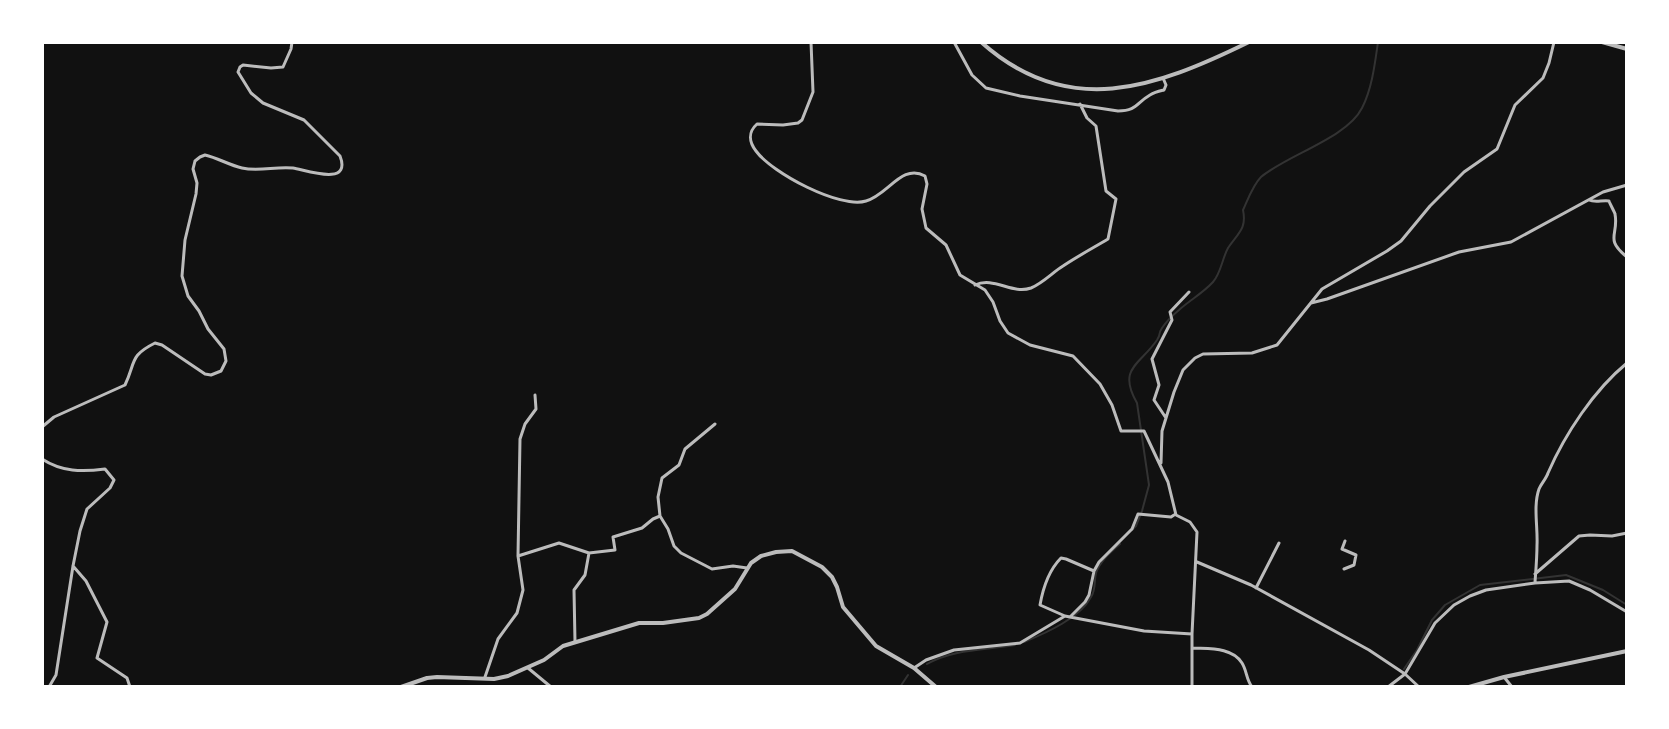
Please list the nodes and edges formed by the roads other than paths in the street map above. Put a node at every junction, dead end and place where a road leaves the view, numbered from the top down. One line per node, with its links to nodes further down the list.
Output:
1 (292, 42): 21 (street)
2 (811, 42): 14 (street)
3 (954, 42): 10 (street)
4 (981, 42): 9 (street)
5 (1249, 42): 9 (street)
6 (1554, 42): 16 (street)
7 (1602, 42): 8 (street)
8 (1627, 49)
9 (1163, 78): 10 (street)
10 (1080, 104): 14 (street)
11 (1627, 185): 12 (street)
12 (1589, 200): 13 (street); 16 (street)
13 (1627, 257)
14 (975, 285): 23 (street)
15 (1189, 292): 19 (street)
16 (1311, 303): 19 (street)
17 (1627, 363): 36 (street)
18 (535, 395): 30 (street)
19 (1166, 418): 23 (street)
20 (715, 424): 25 (street)
21 (42, 427)
22 (42, 459): 32 (street)
23 (1161, 466): 24 (street)
24 (1176, 515): 31 (street); 35 (street)
25 (660, 516): 29 (street); 33 (street)
26 (1627, 533): 36 (street)
27 (1345, 541): 34 (street)
28 (1279, 543): 38 (street)
29 (589, 553): 30 (street); 42 (street)
30 (518, 556): 49 (street)
31 (1197, 562): 38 (street); 41 (street)
32 (73, 566): 50 (street); 51 (street)
33 (747, 568): 42 (street); 46 (street)
34 (1344, 569)
35 (1094, 571): 40 (street); 40 (street)
36 (1535, 574): 37 (street)
37 (1535, 583): 39 (street); 47 (street)
38 (1256, 588): 47 (street)
39 (1627, 612)
40 (1069, 617): 41 (street); 46 (street)
41 (1192, 634): 43 (street)
42 (575, 642): 45 (street)
43 (1192, 648): 55 (street); 56 (street)
44 (1627, 651): 48 (street)
45 (528, 668): 49 (street); 53 (street)
46 (914, 668): 54 (street)
47 (1405, 674): 57 (street); 58 (street)
48 (1504, 677): 59 (street); 60 (street)
49 (485, 678): 52 (street)
50 (49, 687)
51 (130, 687)
52 (401, 687)
53 (551, 687)
54 (936, 687)
55 (1192, 687)
56 (1252, 687)
57 (1388, 687)
58 (1419, 687)
59 (1469, 687)
60 (1512, 687)

